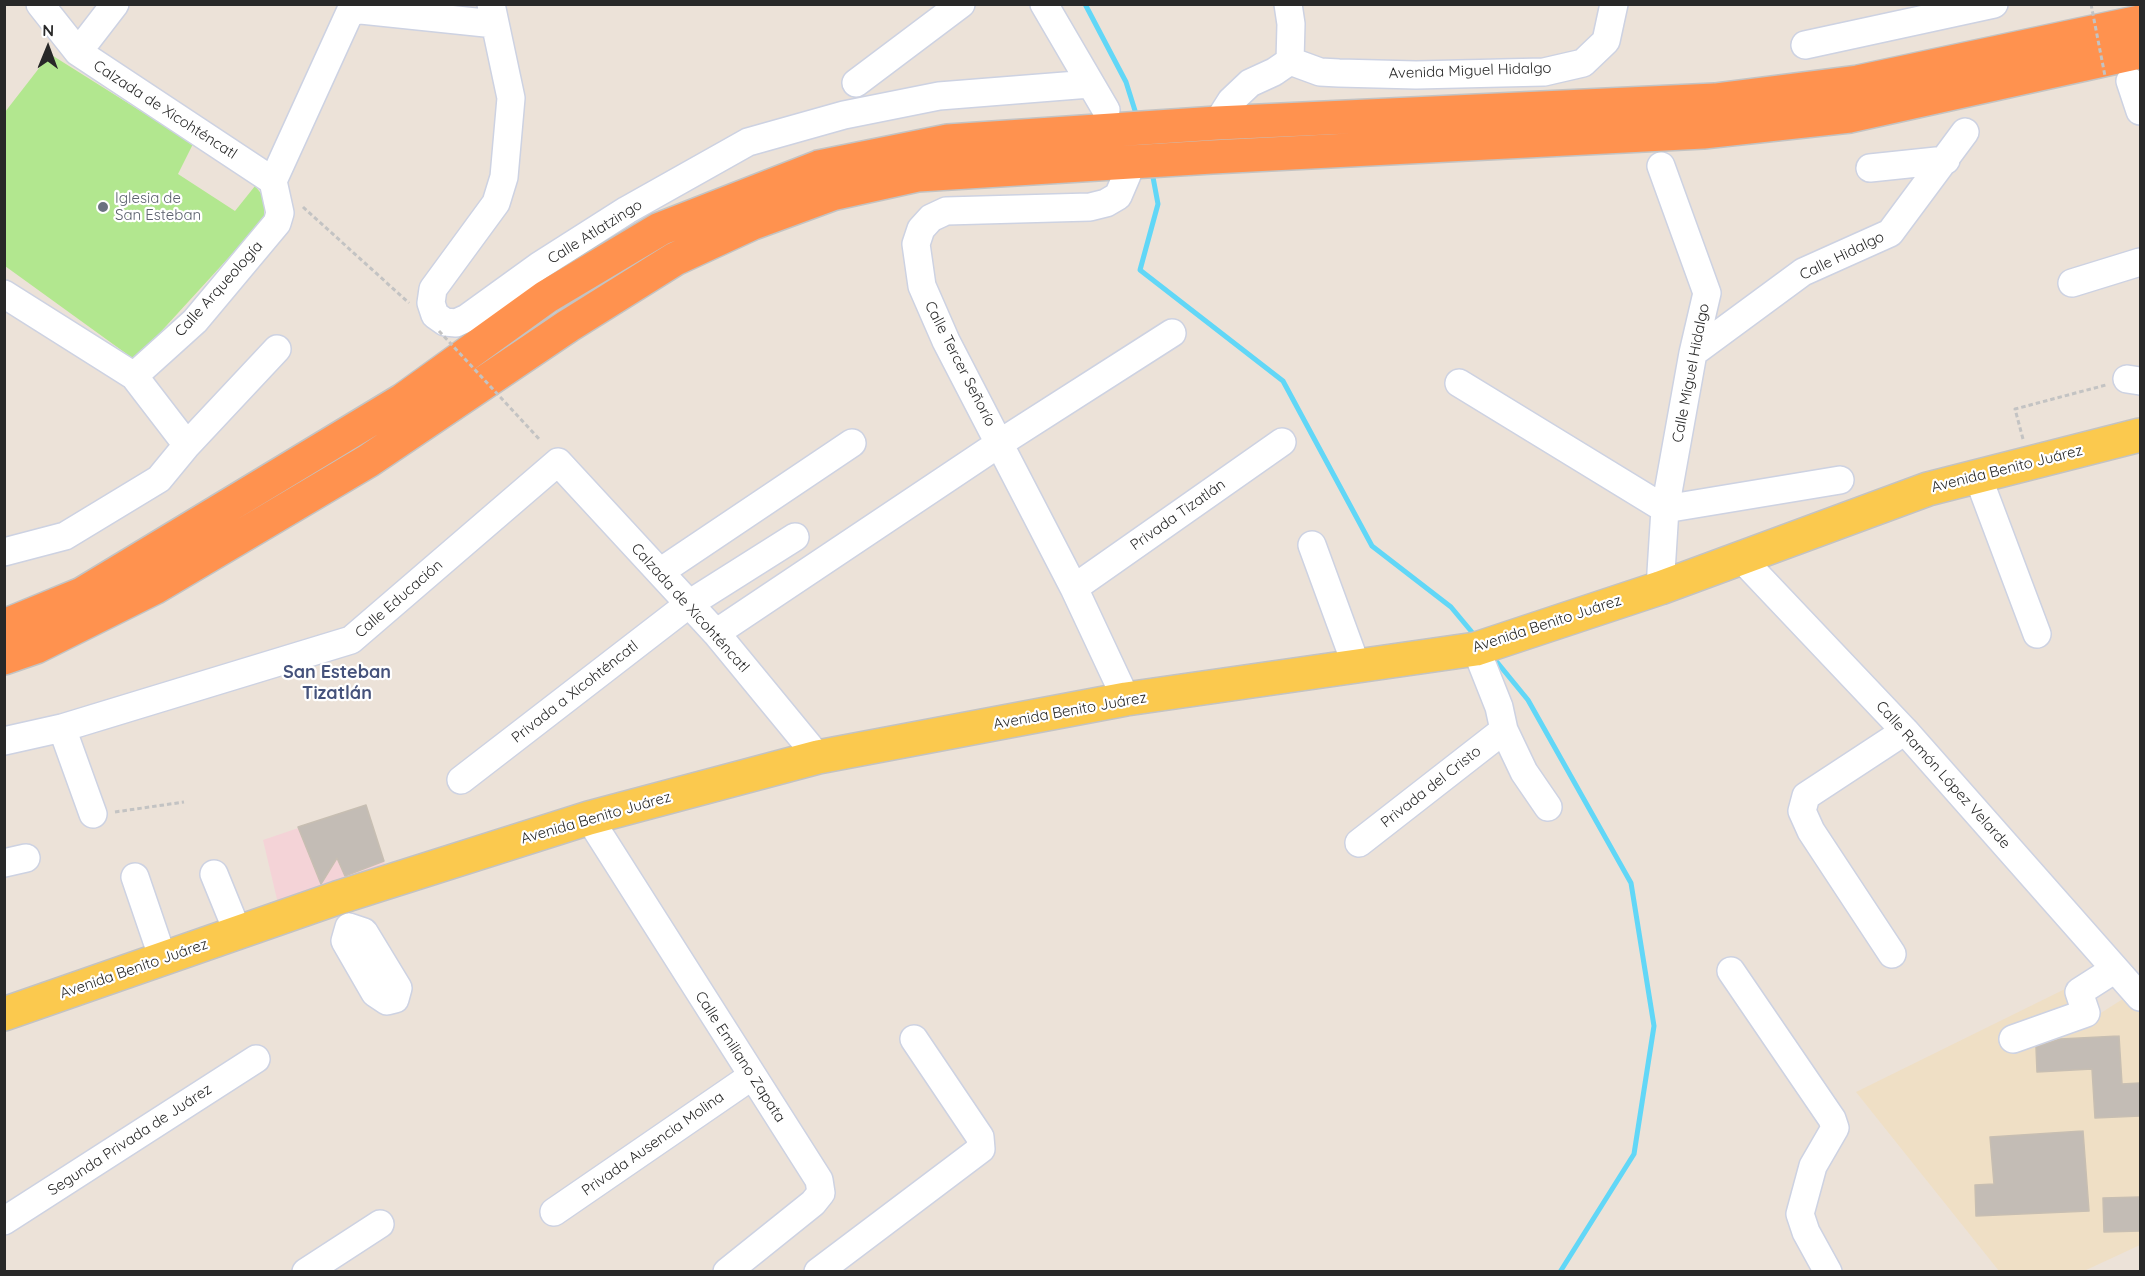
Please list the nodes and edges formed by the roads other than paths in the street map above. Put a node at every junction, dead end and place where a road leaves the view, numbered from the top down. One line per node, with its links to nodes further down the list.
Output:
1 (40, 4): 11 (street, Calzada de Xicohténcatl)
2 (114, 4): 11 (street)
3 (961, 4): 14 (street)
4 (1044, 4): 15 (street)
5 (1288, 4): 12 (street)
6 (1614, 4): 12 (street, Avenida Miguel Hidalgo)
7 (1994, 4): 10 (street)
8 (493, 14): 15 (street, Calle Atlatzingo); 24 (street)
9 (2140, 22): 18 (highway)
10 (1805, 45)
11 (78, 52): 24 (street, Calzada de Xicohténcatl)
12 (1290, 61): 18 (street)
13 (2125, 70): 17 (street); 54 (highway)
14 (856, 83)
15 (1090, 84): 16 (street)
16 (1106, 110)
17 (2140, 111)
18 (1217, 123): 50 (highway)
19 (1965, 132): 20 (street, Calle Hidalgo)
20 (1946, 160): 22 (street); 30 (street, Calle Hidalgo)
21 (1661, 166): 30 (street, Calle Miguel Hidalgo)
22 (1870, 168)
23 (1128, 175): 36 (street, Calle Tercer Señorío)
24 (273, 181): 31 (street, Calle Arqueología)
25 (2140, 262): 26 (street)
26 (2072, 283)
27 (4, 294): 31 (street)
28 (1172, 333): 36 (street)
29 (277, 349): 37 (street)
30 (1693, 353): 41 (street, Calle Miguel Hidalgo)
31 (134, 376): 37 (street)
32 (1459, 383): 41 (street)
33 (2140, 435): 39 (main road, Avenida Benito Juárez)
34 (1282, 442): 47 (street, Privada Tizatlán)
35 (852, 443): 46 (street)
36 (1000, 443): 47 (street, Calle Tercer Señorío); 51 (street)
37 (187, 445): 44 (street)
38 (558, 462): 46 (street, Calzada de Xicohténcatl); 57 (street, Calle Educación)
39 (1978, 477): 45 (main road, Avenida Benito Juárez); 52 (street)
40 (1840, 480): 41 (street)
41 (1665, 509): 48 (street, Calle Miguel Hidalgo)
42 (795, 537): 49 (street, Privada a Xicohténcatl)
43 (1312, 545): 55 (street)
44 (4, 552)
45 (1740, 557): 48 (main road, Avenida Benito Juárez); 59 (street, Calle Ramón López Velarde)
46 (660, 572): 49 (street, Calzada de Xicohténcatl)
47 (1074, 588): 56 (street, Calle Tercer Señorío)
48 (1660, 588): 53 (main road, Avenida Benito Juárez)
49 (689, 604): 51 (street, Calzada de Xicohténcatl); 62 (street, Privada a Xicohténcatl)
50 (4, 626)
51 (716, 633): 61 (street, Calzada de Xicohténcatl)
52 (2037, 634)
53 (1476, 649): 55 (main road, Avenida Benito Juárez); 58 (street)
54 (4, 658)
55 (1356, 665): 56 (main road, Avenida Benito Juárez)
56 (1126, 699): 61 (main road, Avenida Benito Juárez)
57 (62, 728): 60 (street, Calle Educación); 64 (street)
58 (1504, 730): 63 (street); 66 (street, Privada del Cristo)
59 (1905, 731): 70 (street); 72 (street, Calle Ramón López Velarde)
60 (4, 741)
61 (818, 757): 65 (main road, Avenida Benito Juárez)
62 (461, 780)
63 (1548, 807)
64 (93, 814)
65 (589, 818): 69 (main road, Avenida Benito Juárez); 79 (street, Calle Emiliano Zapata)
66 (1359, 843)
67 (214, 874): 69 (street)
68 (135, 877): 71 (street)
69 (238, 933): 71 (main road, Avenida Benito Juárez)
70 (1892, 954)
71 (163, 959): 75 (main road, Avenida Benito Juárez)
72 (2115, 969): 74 (street, Calle Ramón López Velarde); 77 (street)
73 (1731, 971): 86 (street)
74 (2140, 997)
75 (4, 1014)
76 (914, 1039): 85 (street)
77 (2013, 1040)
78 (256, 1059): 81 (street, Segunda Privada de Juárez)
79 (752, 1076): 80 (street, Privada Ausencia Molina); 84 (street, Calle Emiliano Zapata)
80 (555, 1212)
81 (4, 1221)
82 (380, 1224): 83 (street)
83 (306, 1272)
84 (727, 1272)
85 (818, 1272)
86 (1828, 1272)

